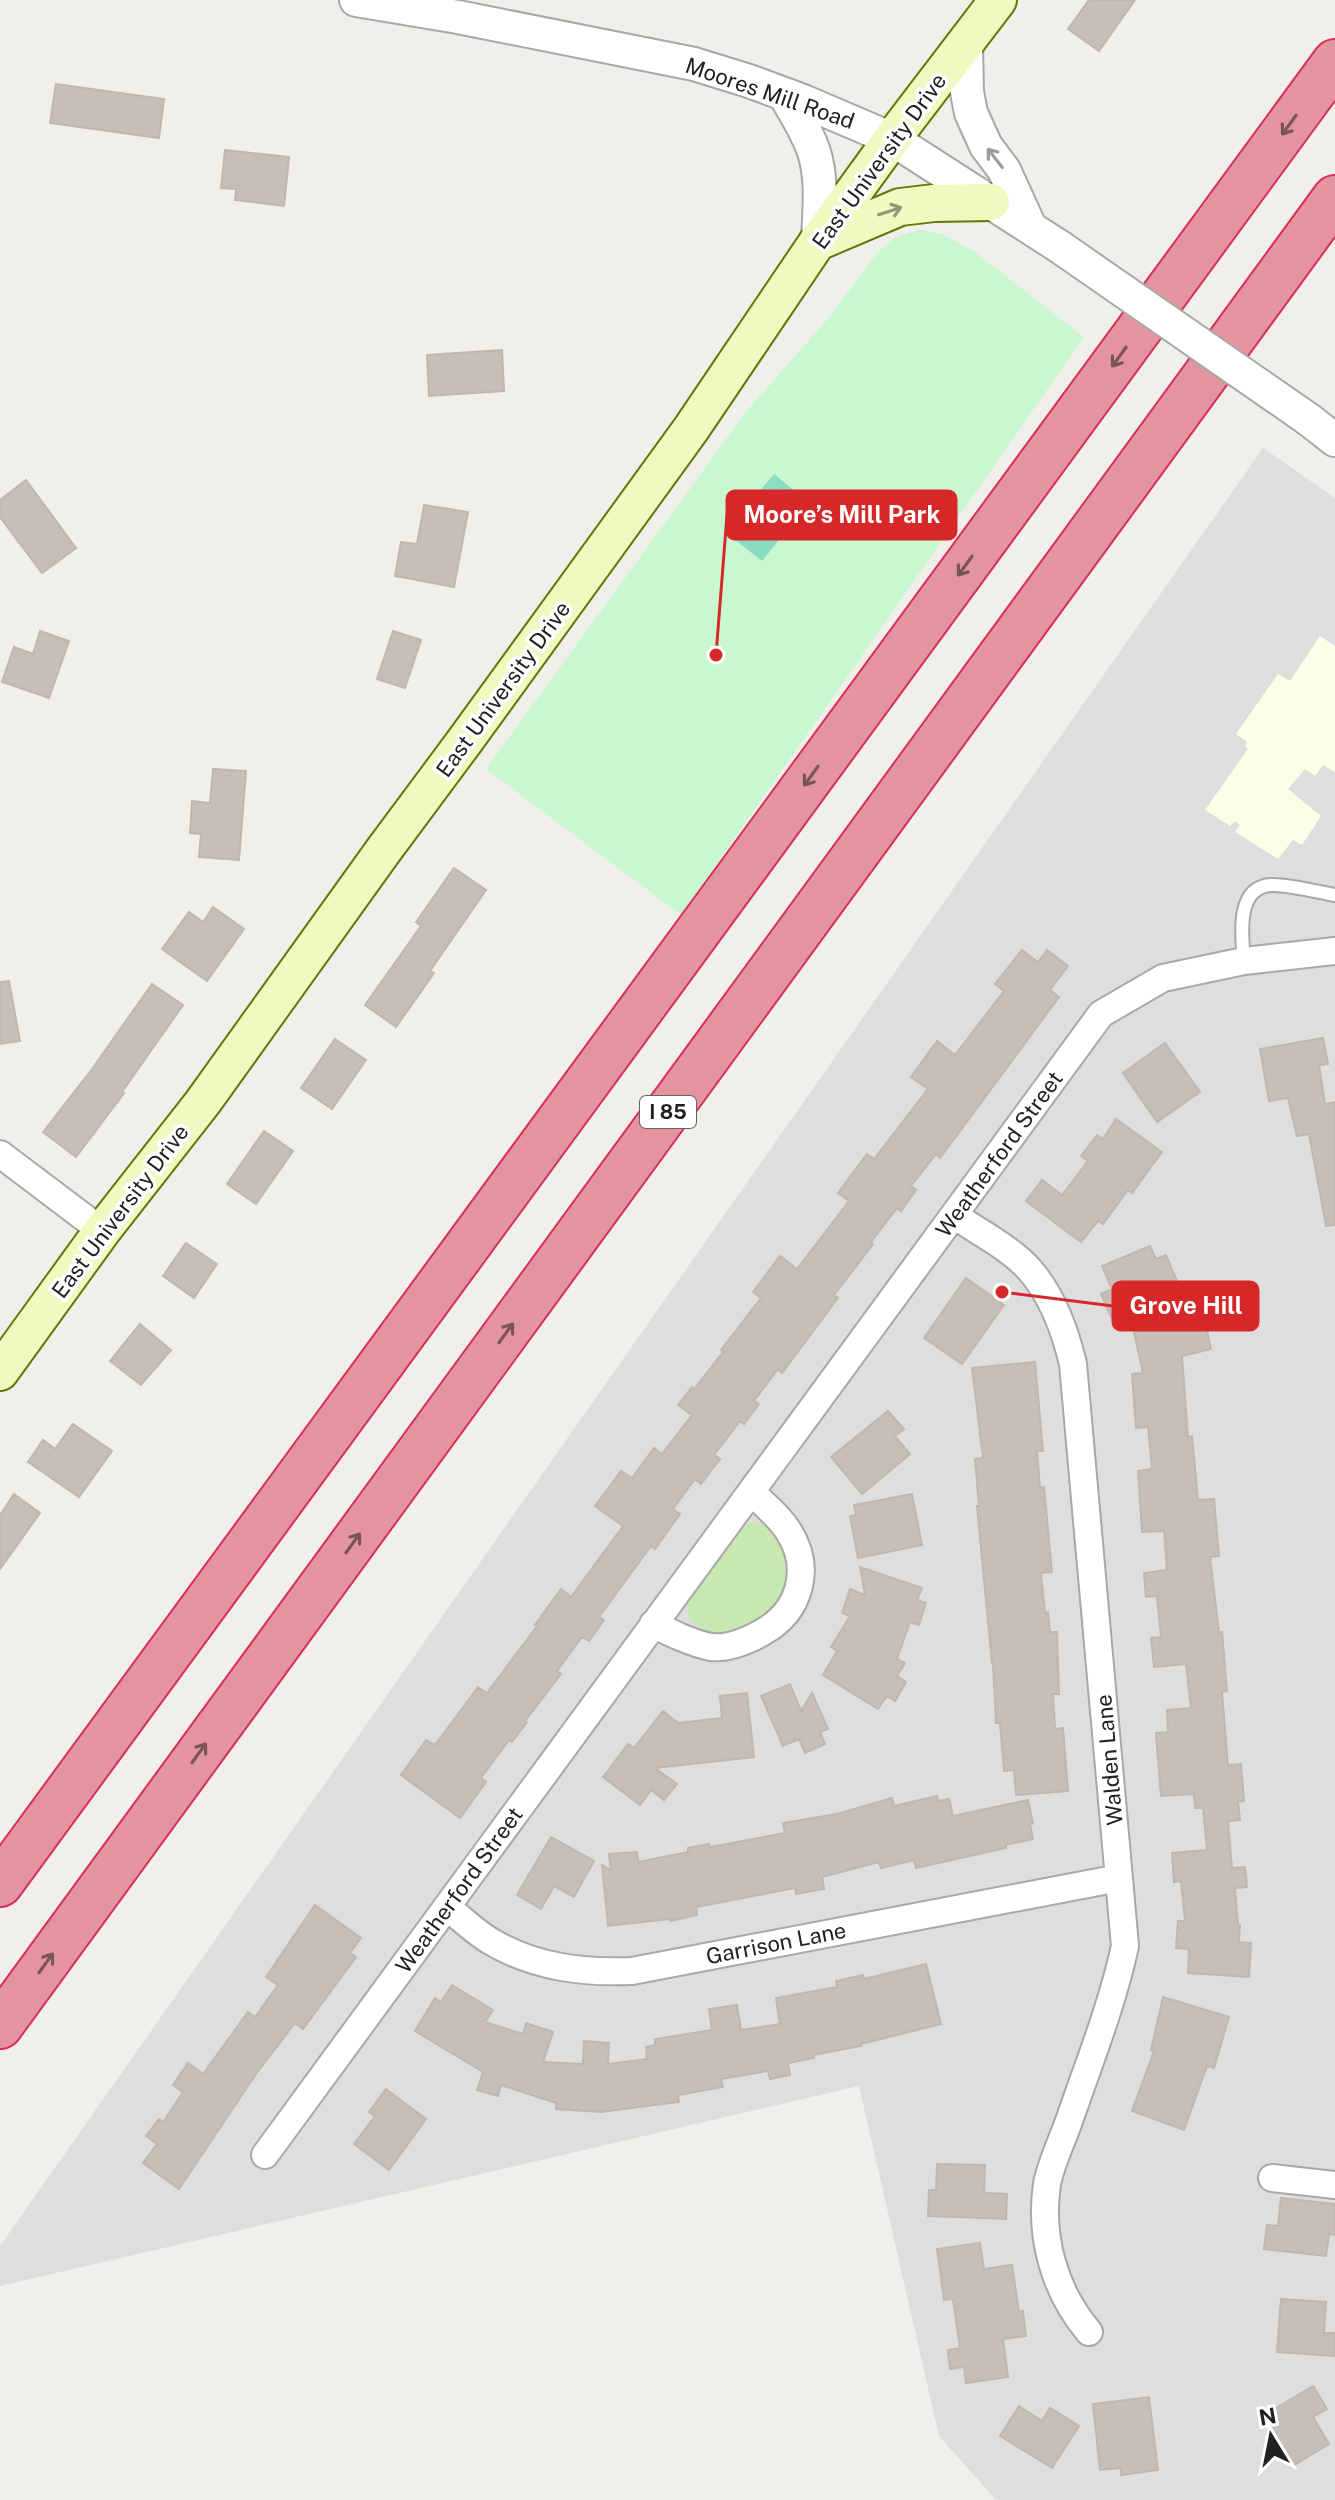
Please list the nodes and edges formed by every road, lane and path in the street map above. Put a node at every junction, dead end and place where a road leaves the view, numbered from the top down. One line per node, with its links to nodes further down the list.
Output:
1 (356, 0): 5 (street, Moores Mill Road)
2 (998, 0): 3 (main road, East University Drive)
3 (966, 45): 6 (main road, East University Drive); 9 (street, one-way to 3)
4 (1335, 62): 22 (highway, one-way to 22)
5 (784, 94): 6 (street, Moores Mill Road); 10 (street)
6 (892, 139): 8 (street, Moores Mill Road); 10 (main road, East University Drive)
7 (1335, 198): 24 (highway, I 85, one-way to 7)
8 (991, 202): 9 (street, Moores Mill Road); 10 (main road, one-way to 8)
9 (1030, 227): 11 (street, Moores Mill Road, bridge)
10 (818, 241): 17 (main road, East University Drive)
11 (1335, 440)
12 (1335, 895): 14 (lane)
13 (1335, 951): 14 (street, Weatherford Street)
14 (1244, 961): 16 (street, Weatherford Street)
15 (0, 1154): 17 (street)
16 (954, 1215): 19 (street, Weatherford Street); 21 (street, Walden Lane)
17 (102, 1231): 18 (main road, East University Drive)
18 (0, 1372)
19 (751, 1492): 20 (street, Weatherford Street); 20 (street)
20 (653, 1624): 23 (street, Weatherford Street)
21 (1119, 1878): 23 (street, Garrison Lane); 28 (street, Walden Lane)
22 (0, 1884)
23 (447, 1907): 25 (street, Weatherford Street)
24 (0, 2026)
25 (265, 2155)
26 (1272, 2178): 27 (street)
27 (1335, 2185)
28 (1089, 2332)

